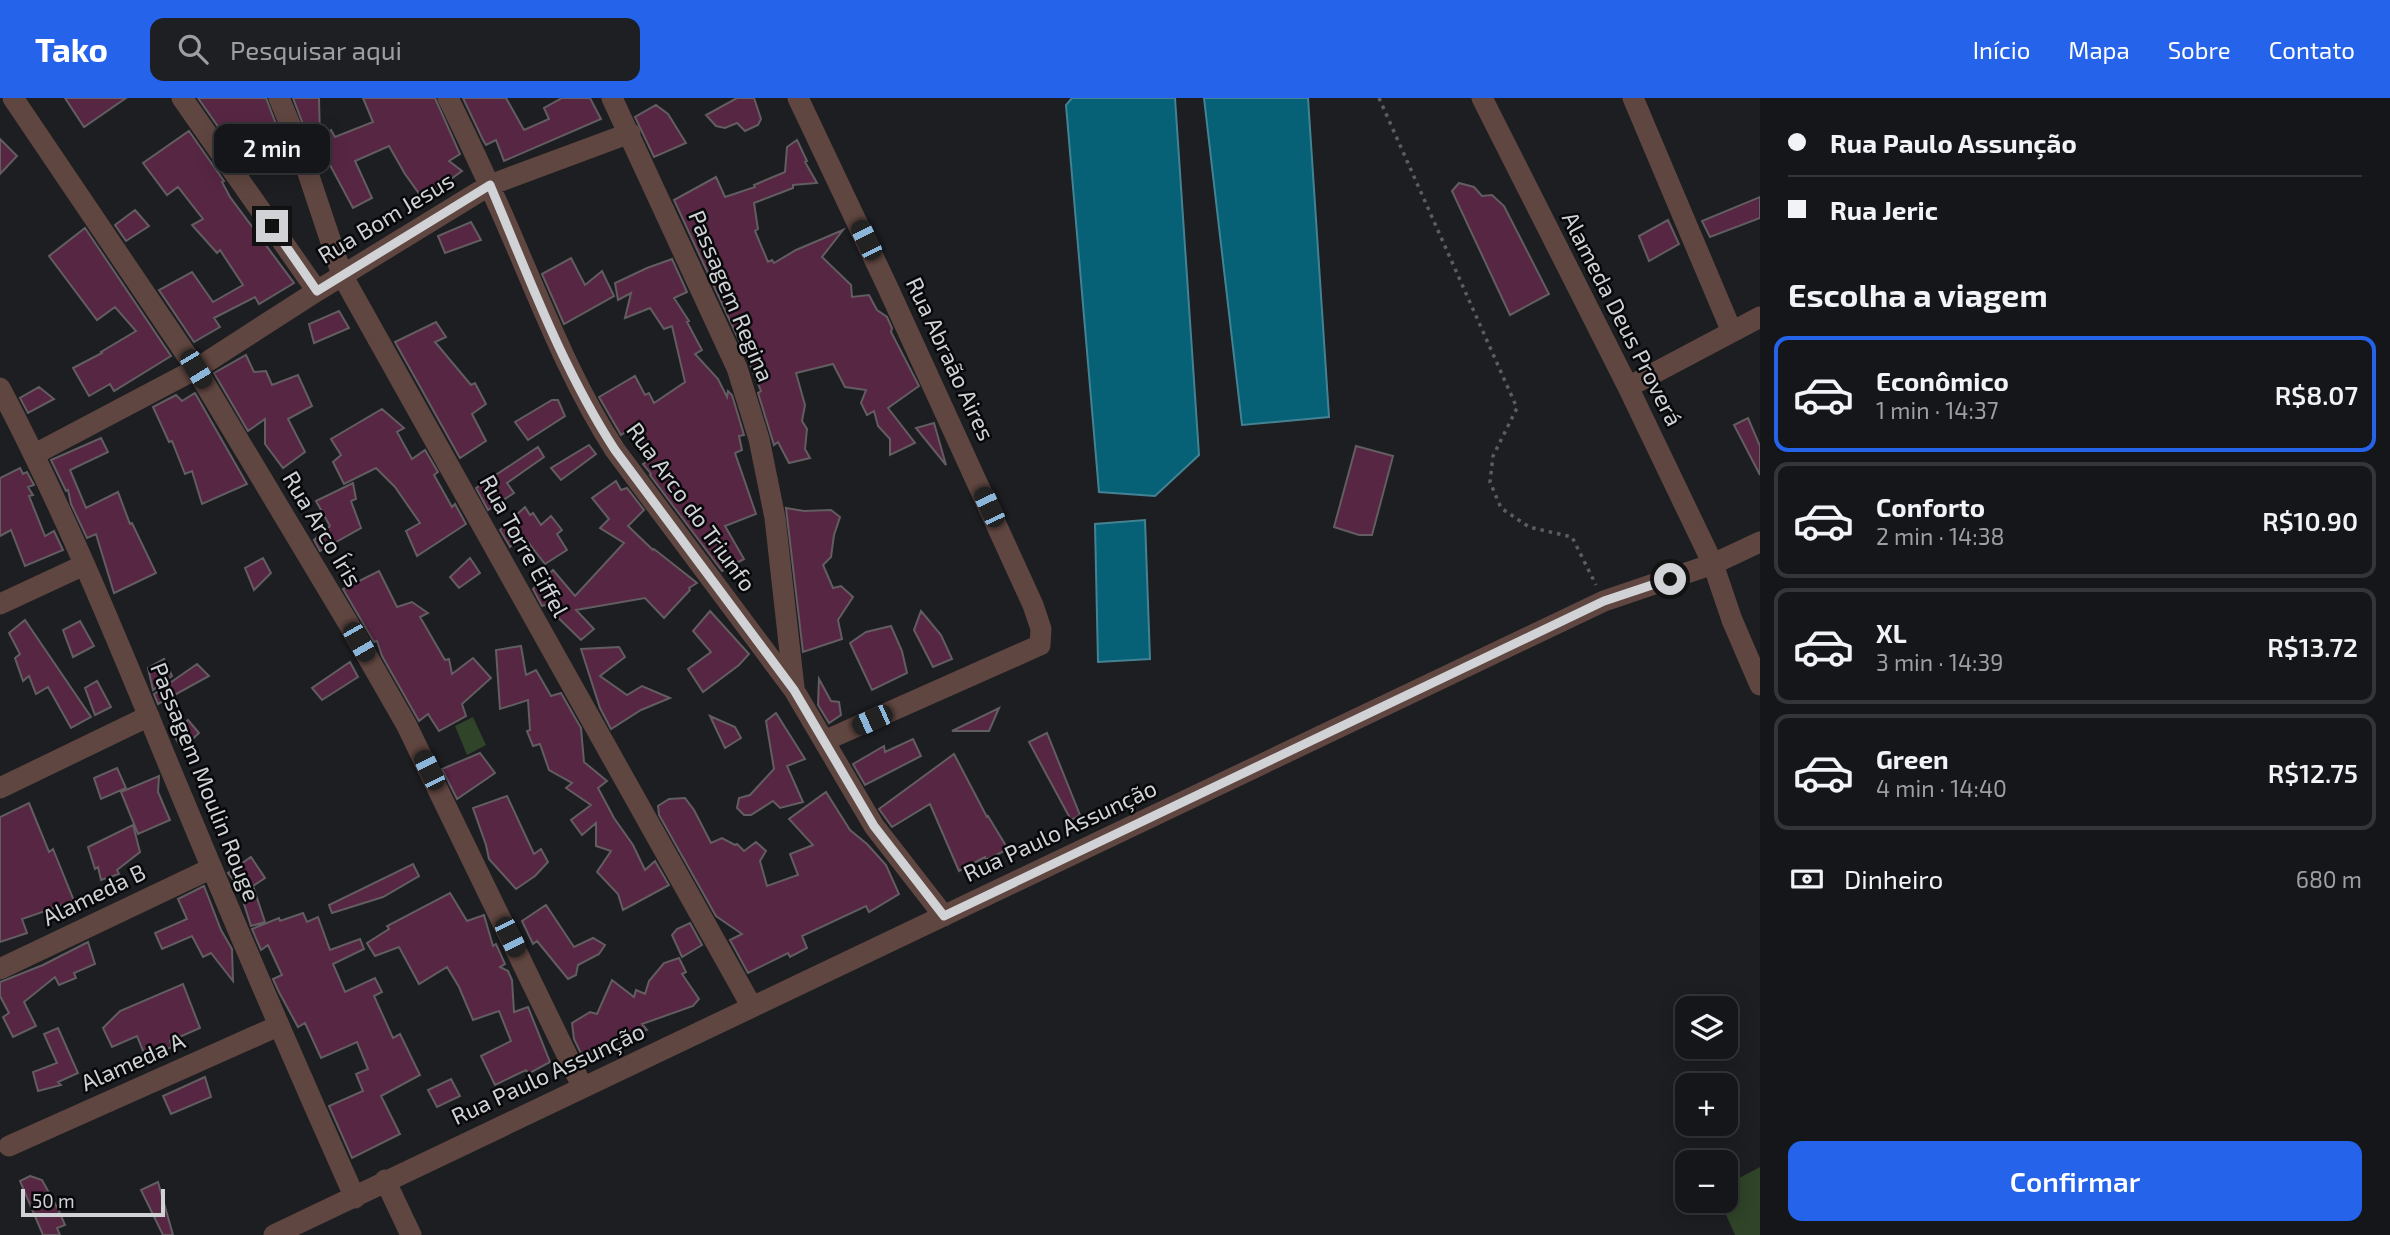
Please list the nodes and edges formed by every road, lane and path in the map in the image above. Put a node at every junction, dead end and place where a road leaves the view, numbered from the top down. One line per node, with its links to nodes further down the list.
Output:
1 (13, 98): 16 (street, Rua Arco Íris)
2 (182, 98): 13 (street)
3 (279, 98): 12 (street, Rua Torre Eiffel)
4 (448, 98): 11 (street, Rua Arco do Triunfo)
5 (612, 98): 10 (street, Passagem Regina)
6 (798, 98): 29 (street, Rua Abraão Aires)
7 (1379, 98): 24 (path)
8 (1482, 98): 17 (street, Alameda Deus Proverá)
9 (1633, 98): 15 (street)
10 (629, 133): 11 (street, Rua Bom Jesus); 27 (street, Passagem Regina)
11 (490, 185): 12 (street, Rua Bom Jesus); 27 (street, Rua Arco do Triunfo)
12 (342, 275): 13 (street, Rua Bom Jesus); 34 (street, Rua Torre Eiffel)
13 (317, 291): 16 (street, Rua Bom Jesus)
14 (1760, 317): 15 (street)
15 (1732, 332): 17 (street)
16 (196, 369): 20 (street, Rua Bom Jesus); 36 (street, Rua Arco Íris)
17 (1628, 387): 23 (street, Alameda Deus Proverá)
18 (0, 388): 19 (street, Passagem Moulin Rouge)
19 (6, 415): 20 (street, Passagem Moulin Rouge)
20 (35, 454): 22 (street, Passagem Moulin Rouge)
21 (1760, 542): 23 (street, Rua Paulo Assunção)
22 (84, 565): 25 (street); 28 (street, Passagem Moulin Rouge)
23 (1713, 565): 24 (street, Rua Paulo Assunção); 26 (street, Alameda Deus Proverá)
24 (1604, 601): 32 (street, Rua Paulo Assunção)
25 (0, 604)
26 (1760, 685)
27 (794, 690): 29 (street, Rua Arco do Triunfo)
28 (149, 716): 30 (street); 31 (street, Passagem Moulin Rouge)
29 (824, 741): 32 (street, Rua Arco do Triunfo)
30 (0, 788)
31 (212, 868): 33 (street, Alameda B); 35 (street, Passagem Moulin Rouge)
32 (944, 916): 34 (street, Rua Paulo Assunção)
33 (0, 970)
34 (752, 1007): 36 (street, Rua Paulo Assunção)
35 (278, 1026): 37 (street, Alameda A); 39 (street, Passagem Moulin Rouge)
36 (582, 1086): 38 (street, Rua Paulo Assunção)
37 (9, 1146)
38 (385, 1180): 39 (street, Rua Paulo Assunção); 42 (street)
39 (355, 1198): 40 (street, Rua Paulo Assunção)
40 (314, 1226): 41 (street, Rua Paulo Assunção)
41 (274, 1235)
42 (411, 1235)

